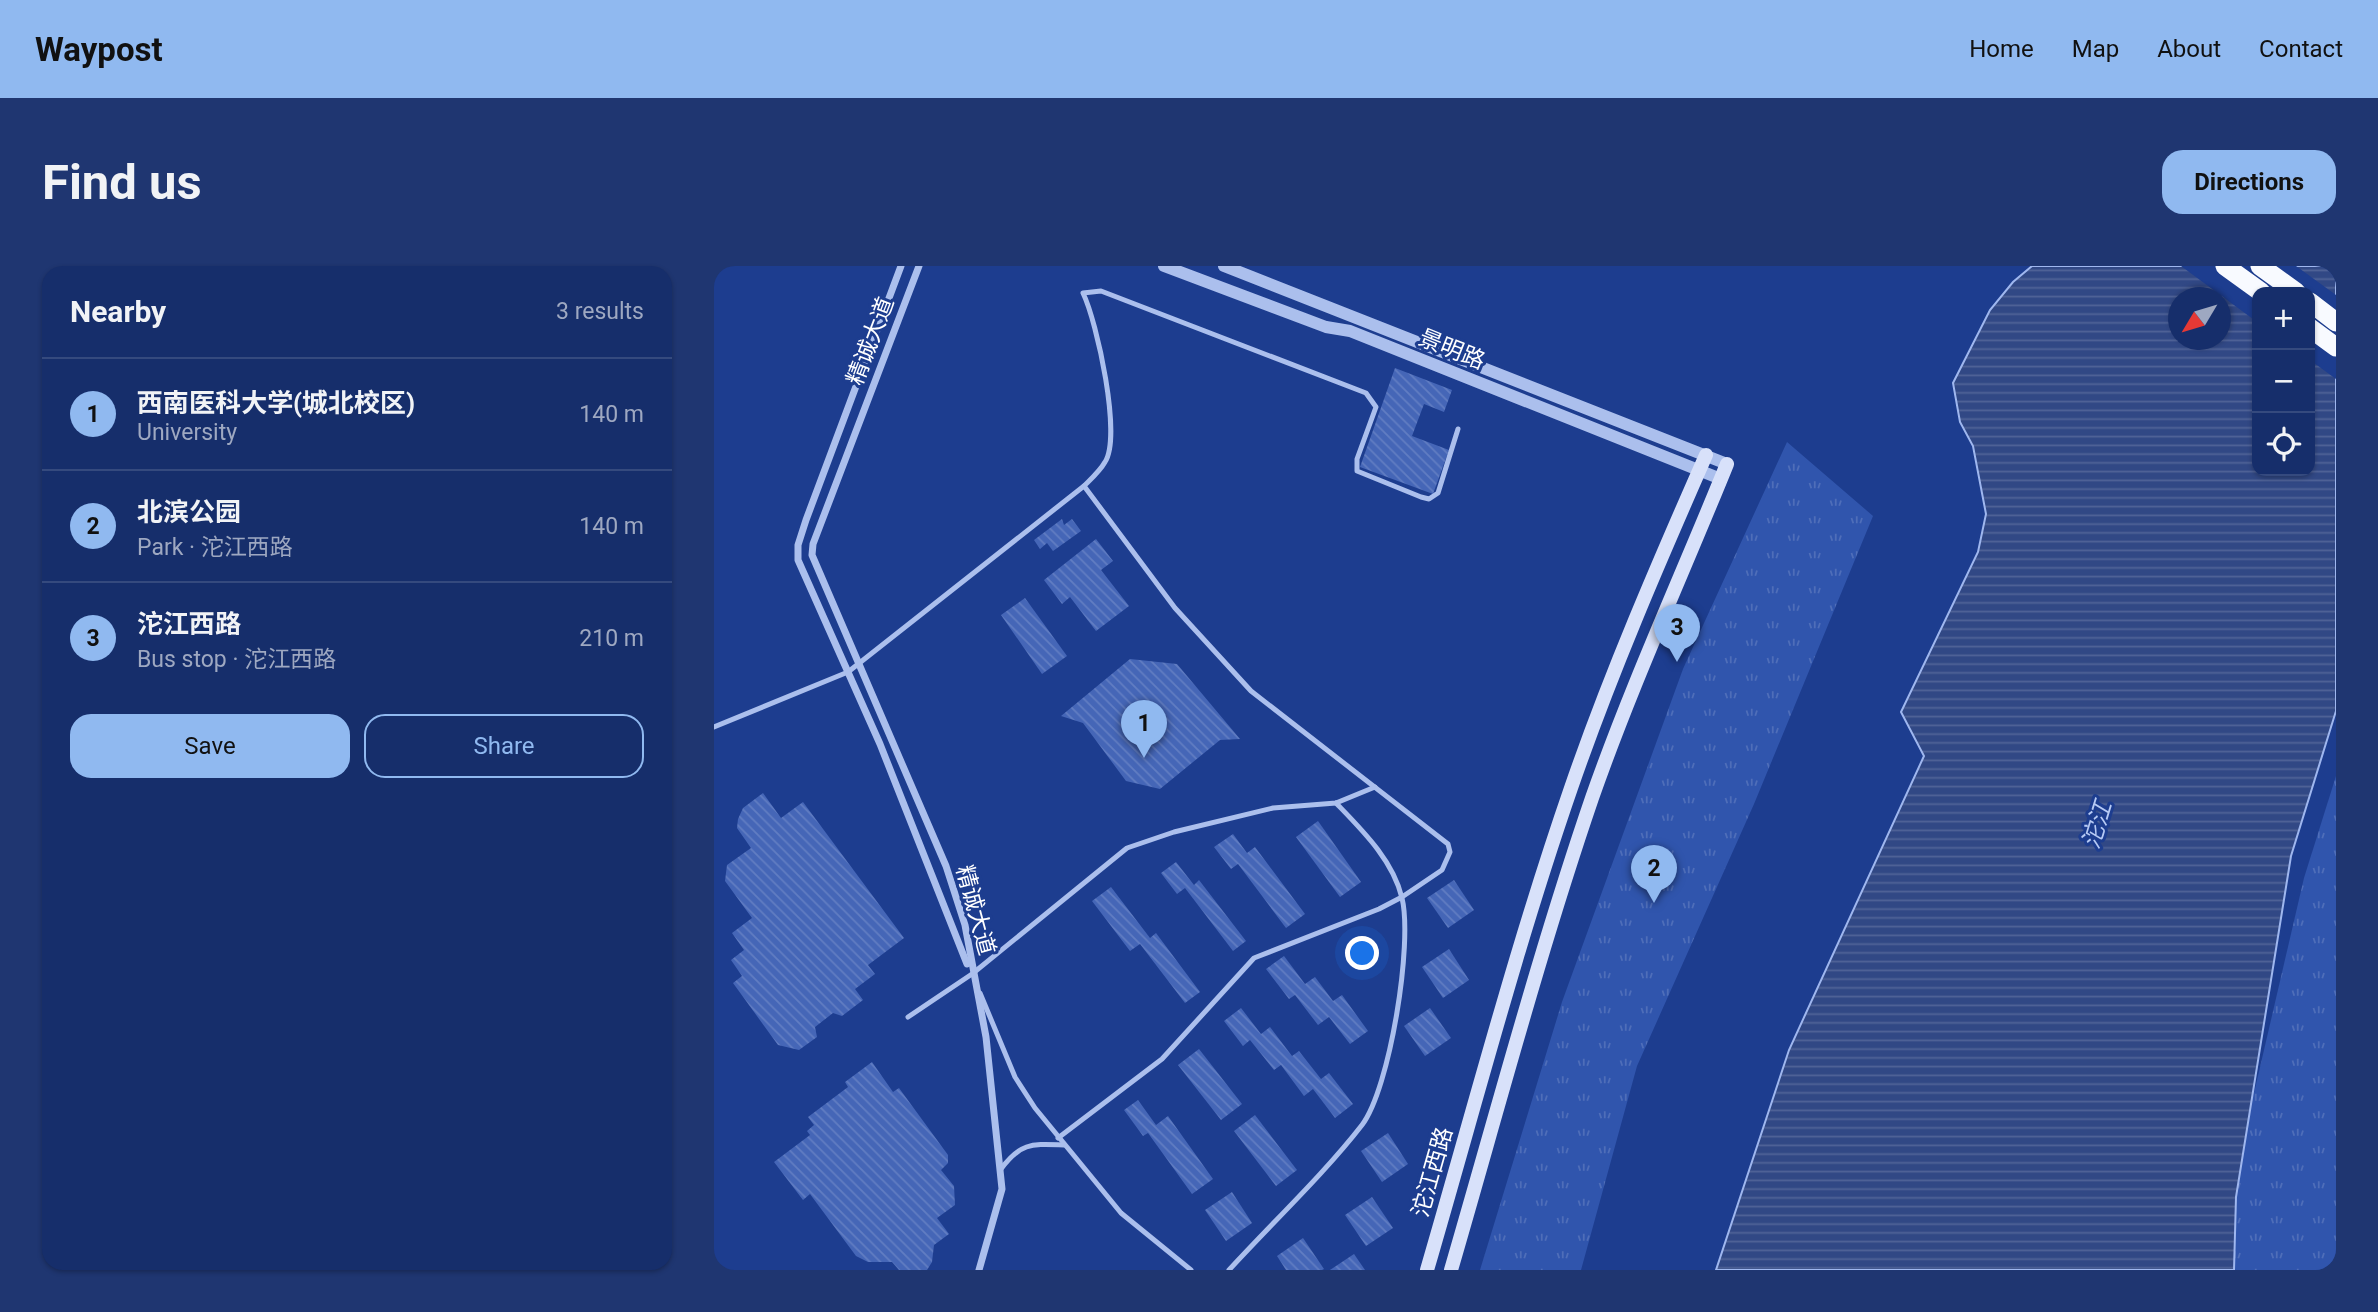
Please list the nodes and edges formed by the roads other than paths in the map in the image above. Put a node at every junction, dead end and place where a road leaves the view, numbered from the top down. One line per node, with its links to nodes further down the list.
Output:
1 (901, 266): 20 (street, 精诚大道)
2 (919, 266): 19 (street, 精诚大道)
3 (1164, 266): 16 (street, 景明路)
4 (1224, 266): 14 (street, 景明路)
5 (2225, 266): 7 (highway)
6 (2260, 266): 8 (highway)
7 (2254, 287)
8 (2289, 287)
9 (2315, 306): 10 (highway)
10 (2336, 322)
11 (2315, 332): 12 (highway)
12 (2336, 347)
13 (1458, 429): 18 (lane)
14 (1706, 455): 15 (street, 景明路); 16 (main road, 沱江西路)
15 (1727, 464): 17 (main road, 沱江西路)
16 (1700, 470): 17 (street, 景明路); 33 (main road, 沱江西路)
17 (1721, 479): 34 (main road, 沱江西路)
18 (1084, 486): 19 (lane); 22 (lane)
19 (858, 665): 20 (lane); 25 (street, 精诚大道)
20 (848, 672): 21 (lane); 25 (street, 精诚大道)
21 (714, 727)
22 (1375, 787): 23 (lane); 24 (lane)
23 (1336, 803): 24 (lane); 25 (lane)
24 (1402, 897): 27 (lane); 32 (lane)
25 (972, 974): 26 (lane); 27 (lane); 29 (street)
26 (908, 1017)
27 (1058, 1138): 28 (lane)
28 (1063, 1145): 29 (lane); 31 (lane)
29 (1001, 1169): 30 (street)
30 (979, 1270)
31 (1191, 1270)
32 (1229, 1270)
33 (1427, 1270)
34 (1451, 1270)

